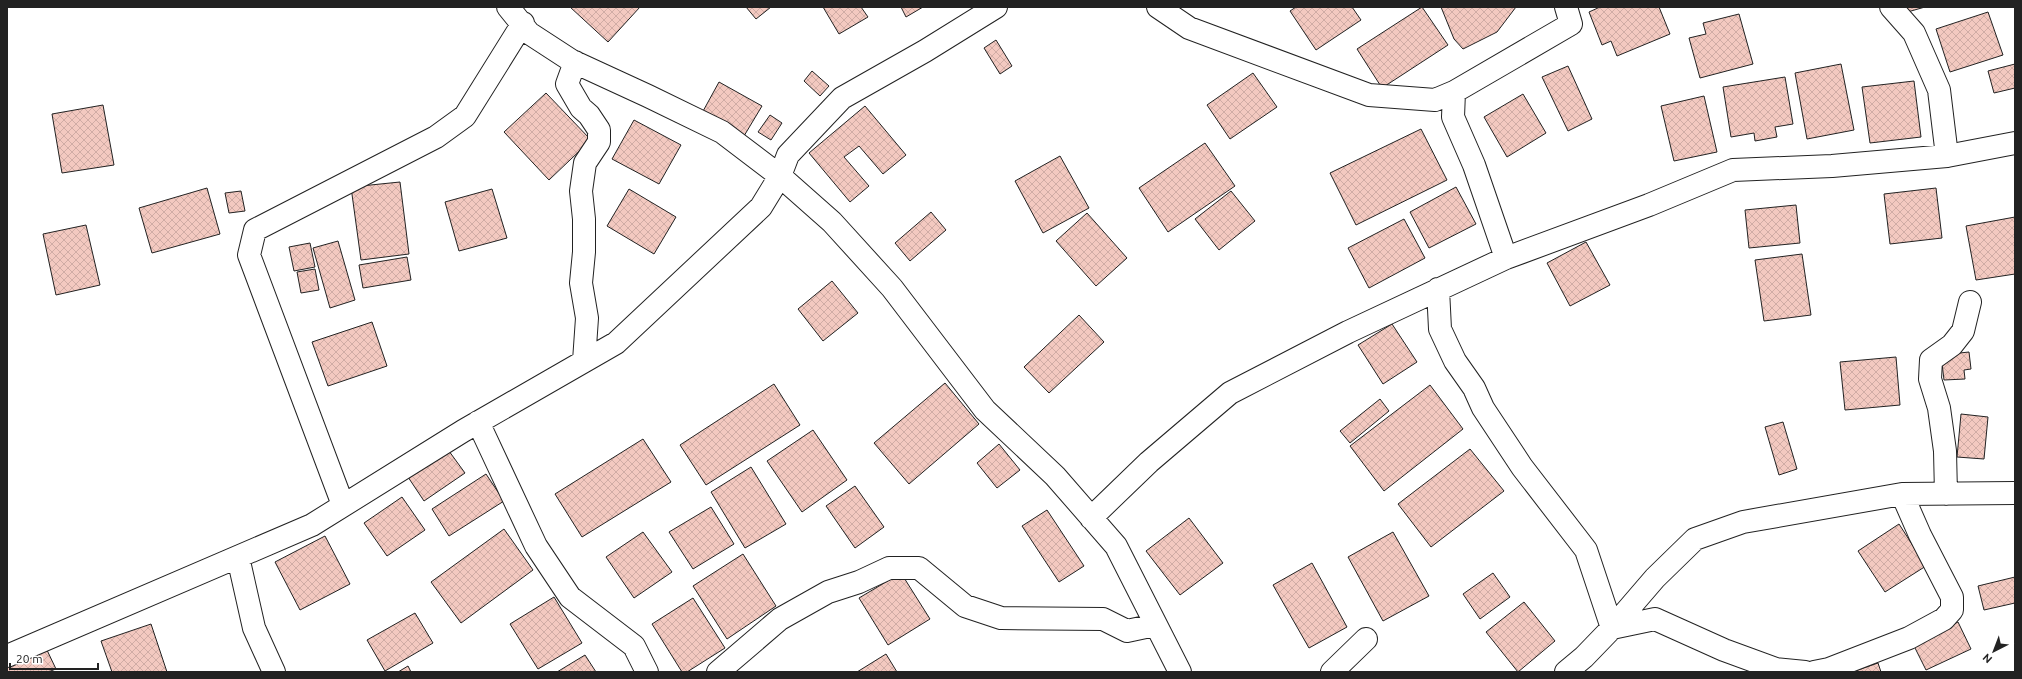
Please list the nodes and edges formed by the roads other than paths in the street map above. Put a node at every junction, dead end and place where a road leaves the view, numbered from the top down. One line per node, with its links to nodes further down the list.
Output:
1 (508, 7): 6 (street)
2 (996, 7): 11 (street)
3 (1158, 7): 8 (street)
4 (1566, 7): 8 (street)
5 (1891, 7): 10 (street)
6 (523, 23): 7 (street); 20 (street)
7 (575, 62): 11 (street); 15 (street)
8 (1454, 92): 12 (street)
9 (2015, 144): 10 (street)
10 (1948, 156): 12 (street)
11 (780, 176): 15 (street); 21 (street)
12 (1506, 258): 13 (street)
13 (1438, 289): 21 (street); 24 (street)
14 (1970, 302): 19 (street)
15 (584, 361): 16 (street)
16 (478, 422): 20 (street); 28 (street)
17 (2015, 493): 19 (street)
18 (1902, 494): 19 (street); 24 (street); 34 (street)
19 (1946, 494)
20 (343, 505): 22 (street)
21 (1091, 518): 23 (street)
22 (238, 556): 26 (street); 27 (street)
23 (1155, 625): 29 (street); 30 (street)
24 (1612, 628): 32 (street); 33 (street)
25 (1366, 639): 31 (street)
26 (7, 656)
27 (274, 672)
28 (647, 672)
29 (718, 672)
30 (1180, 672)
31 (1332, 672)
32 (1566, 672)
33 (1805, 672)
34 (1814, 672)

